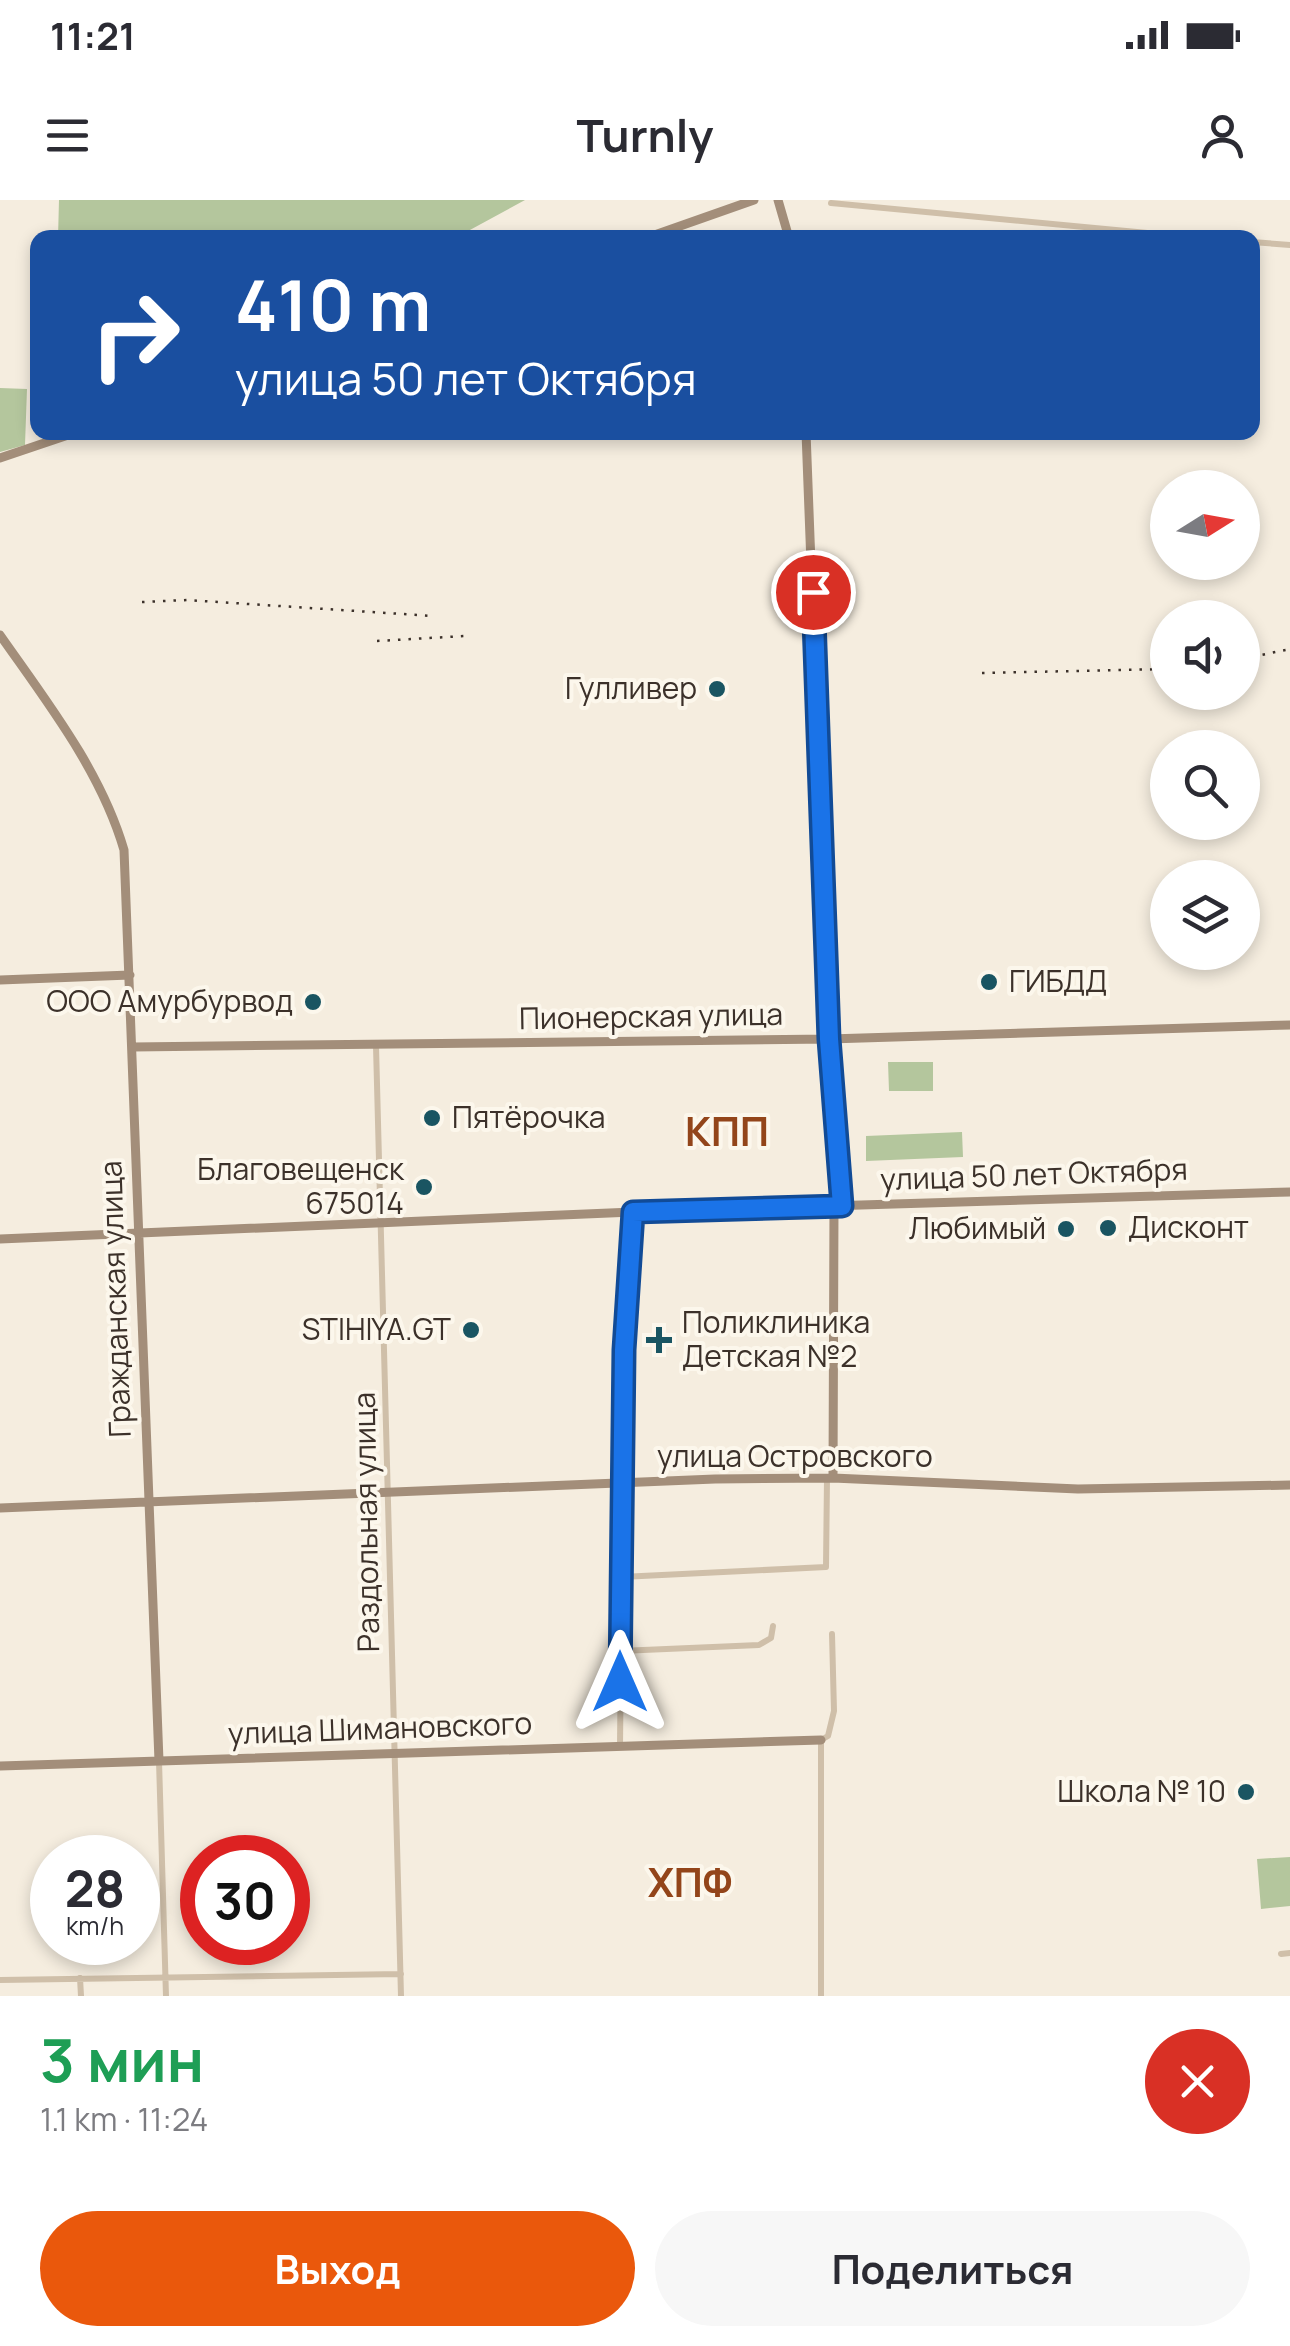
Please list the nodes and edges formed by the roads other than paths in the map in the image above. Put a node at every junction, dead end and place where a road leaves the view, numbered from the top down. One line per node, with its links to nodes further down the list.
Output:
1 (754, 200): 4 (street)
2 (778, 200): 5 (street)
3 (830, 202): 6 (street)
4 (669, 230)
5 (787, 230)
6 (1118, 230)
7 (1260, 243): 8 (street)
8 (1290, 245)
9 (53, 440): 11 (street)
10 (806, 440): 16 (street)
11 (0, 458)
12 (0, 635): 13 (street, Гражданская улица)
13 (130, 975): 14 (street); 18 (street, Гражданская улица)
14 (0, 980)
15 (1290, 1025): 16 (street, Пионерская улица)
16 (829, 1039): 17 (street, Пионерская улица); 20 (street)
17 (376, 1046): 18 (street, Пионерская улица); 22 (street, Раздольная улица)
18 (132, 1048): 23 (street, Гражданская улица)
19 (1290, 1192): 20 (street, улица 50 лет Октября)
20 (838, 1206): 21 (street, улица 50 лет Октября); 25 (street)
21 (633, 1212): 22 (street, улица 50 лет Октября); 26 (street)
22 (381, 1222): 23 (street, улица 50 лет Октября); 28 (street, Раздольная улица)
23 (139, 1233): 24 (street, улица 50 лет Октября); 29 (street, Гражданская улица)
24 (0, 1240)
25 (830, 1478): 26 (street, улица Островского); 27 (street, улица Островского); 31 (street)
26 (622, 1482): 28 (street, улица Островского); 31 (street)
27 (1290, 1485)
28 (390, 1492): 29 (street, улица Островского); 37 (street, Раздольная улица)
29 (149, 1502): 30 (street, улица Островского); 38 (street, Гражданская улица)
30 (0, 1508)
31 (621, 1577): 34 (street)
32 (773, 1626): 34 (street)
33 (832, 1634): 35 (street)
34 (620, 1650): 36 (street)
35 (821, 1740): 36 (street, улица Шимановского); 47 (street)
36 (620, 1746): 37 (street, улица Шимановского)
37 (395, 1753): 38 (street, улица Шимановского); 40 (street, Раздольная улица)
38 (159, 1761): 39 (street, улица Шимановского); 41 (street, Гражданская улица)
39 (0, 1766)
40 (400, 1974): 41 (street); 46 (street, Раздольная улица)
41 (166, 1976): 42 (street); 45 (street, Гражданская улица)
42 (80, 1978): 43 (street); 44 (street)
43 (0, 1980)
44 (81, 1996)
45 (166, 1996)
46 (401, 1996)
47 (821, 1996)

